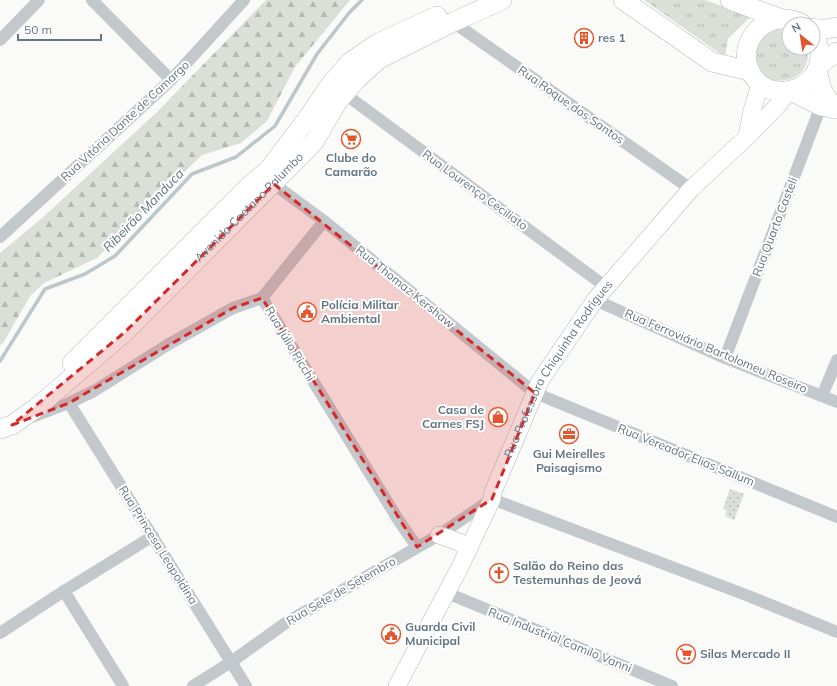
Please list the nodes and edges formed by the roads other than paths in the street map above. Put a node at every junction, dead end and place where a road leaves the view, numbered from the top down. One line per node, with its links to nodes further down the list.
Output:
1 (39, 0): 13 (street)
2 (92, 0): 18 (street)
3 (244, 0): 18 (street, Rua Vitória Dante de Camargo)
4 (470, 0): 36 (main road, Avenida Caetano Palumbo)
5 (502, 0): 10 (main road, Avenida Caetano Palumbo)
6 (623, 0): 17 (main road)
7 (730, 0): 9 (main road)
8 (781, 19): 17 (main road)
9 (781, 19)
10 (453, 22): 20 (main road, Avenida Caetano Palumbo); 24 (street, Rua Roque dos Santos)
11 (837, 27): 12 (main road)
12 (821, 30)
13 (0, 40)
14 (837, 52): 16 (main road)
15 (820, 56): 16 (main road)
16 (818, 67): 19 (main road); 21 (main road)
17 (755, 78): 19 (main road); 22 (main road)
18 (171, 80): 26 (street, Rua Vitória Dante de Camargo)
19 (790, 91): 21 (main road); 22 (main road, Rua Professora Chiquinha Rodrigues)
20 (345, 94): 23 (main road, Avenida Caetano Palumbo); 27 (street, Rua Lourenço Ceciliato)
21 (830, 105): 30 (street, Rua Quarto Casteli)
22 (747, 137): 24 (main road, Rua Professora Chiquinha Rodrigues)
23 (274, 184): 25 (street, Rua Thomaz Kershaw); 36 (main road, Avenida Caetano Palumbo)
24 (690, 188): 27 (main road, Rua Professora Chiquinha Rodrigues)
25 (324, 221): 28 (street); 32 (street, Rua Thomaz Kershaw)
26 (0, 236)
27 (606, 287): 29 (main road, Rua Professora Chiquinha Rodrigues)
28 (262, 298): 35 (street, Rua Júlio Picchi); 41 (street, Rua Júlio Picchi)
29 (595, 300): 30 (street, Rua Ferroviário Bartolomeu Roseiro); 32 (main road, Rua Professora Chiquinha Rodrigues)
30 (726, 358): 33 (street, Rua Ferroviário Bartolomeu Roseiro)
31 (837, 360): 33 (street)
32 (535, 393): 37 (main road, Rua Professora Chiquinha Rodrigues); 38 (street, Rua Vereador Elias Sallum)
33 (822, 396): 34 (street, Rua Ferroviário Bartolomeu Roseiro)
34 (837, 402)
35 (69, 403): 36 (street, Rua Júlio Picchi); 40 (street, Rua Princesa Leopoldina)
36 (4, 423)
37 (492, 499): 39 (street, Rua Sete de Setembro); 42 (main road, Rua Professora Chiquinha Rodrigues); 45 (street)
38 (837, 516)
39 (439, 535): 41 (street, Rua Sete de Setembro); 42 (main road)
40 (153, 536): 43 (street); 47 (street, Rua Princesa Leopoldina)
41 (417, 547): 47 (street, Rua Sete de Setembro)
42 (469, 548): 44 (main road, Rua Professora Chiquinha Rodrigues)
43 (64, 591): 46 (street); 49 (street)
44 (447, 593): 48 (main road, Rua Professora Chiquinha Rodrigues); 52 (street, Rua Industrial Camilo Vanni)
45 (837, 632)
46 (0, 633)
47 (231, 662): 50 (street, Rua Sete de Setembro); 51 (street, Rua Princesa Leopoldina)
48 (399, 685)
49 (123, 686)
50 (193, 686)
51 (246, 686)
52 (672, 686)

